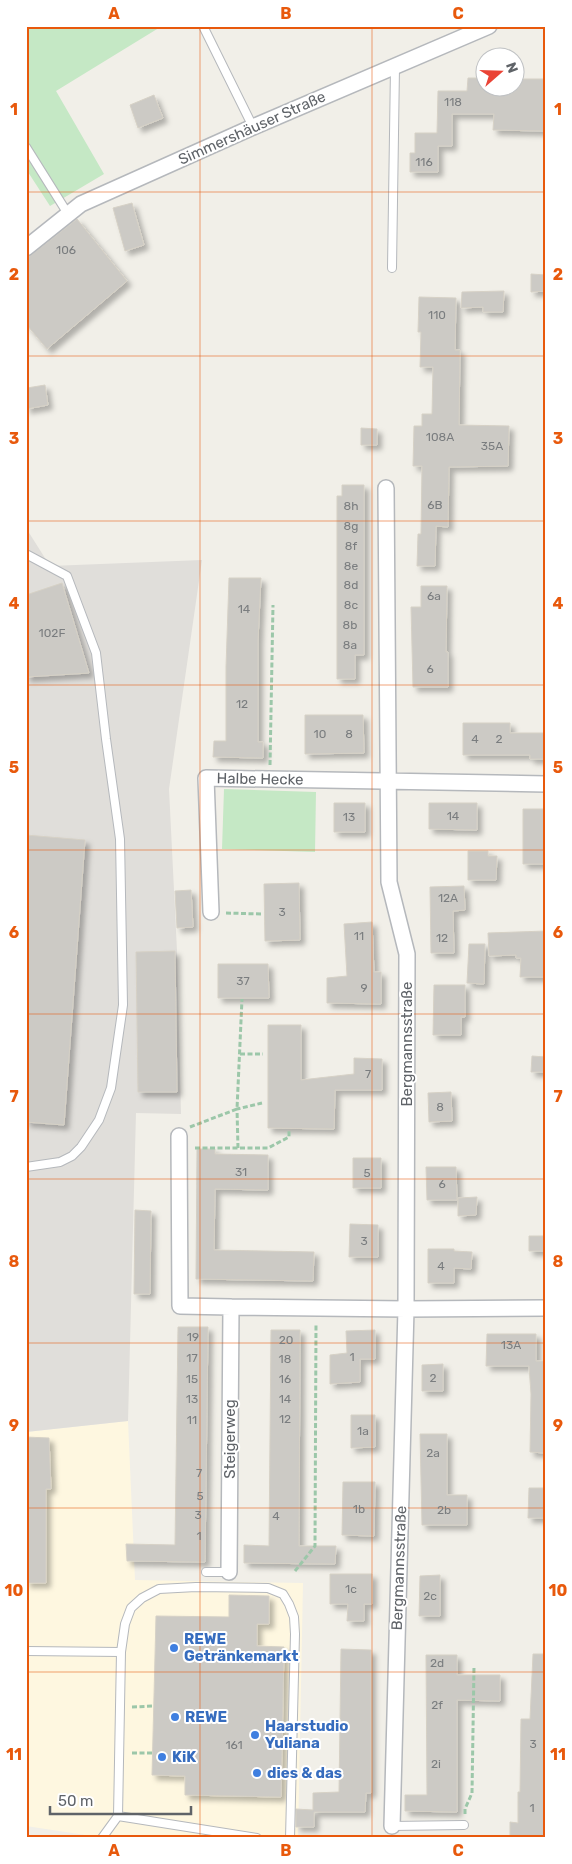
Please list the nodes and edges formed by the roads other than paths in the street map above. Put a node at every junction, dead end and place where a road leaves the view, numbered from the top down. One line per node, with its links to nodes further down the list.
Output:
1 (203, 26): 4 (lane)
2 (489, 26): 3 (street, Simmershäuser Straße)
3 (395, 67): 4 (street, Simmershäuser Straße); 8 (lane)
4 (253, 127): 6 (street, Simmershäuser Straße)
5 (26, 147): 6 (lane)
6 (68, 214): 7 (street, Simmershäuser Straße)
7 (26, 248)
8 (392, 268)
9 (386, 488): 11 (street)
10 (26, 554): 15 (lane)
11 (389, 782): 12 (street, Halbe Hecke); 13 (street, Halbe Hecke); 18 (street, Bergmannsstraße)
12 (546, 784)
13 (211, 912)
14 (179, 1142): 16 (street)
15 (26, 1167)
16 (231, 1307): 18 (street); 20 (street, Steigerweg)
17 (546, 1308): 18 (street)
18 (406, 1309): 25 (street, Bergmannsstraße)
19 (206, 1572): 20 (lane)
20 (229, 1572)
21 (26, 1652): 22 (lane)
22 (120, 1652): 23 (lane); 28 (lane)
23 (118, 1816): 26 (lane); 27 (lane)
24 (464, 1825): 25 (lane)
25 (392, 1826)
26 (102, 1838)
27 (257, 1838)
28 (290, 1838)

